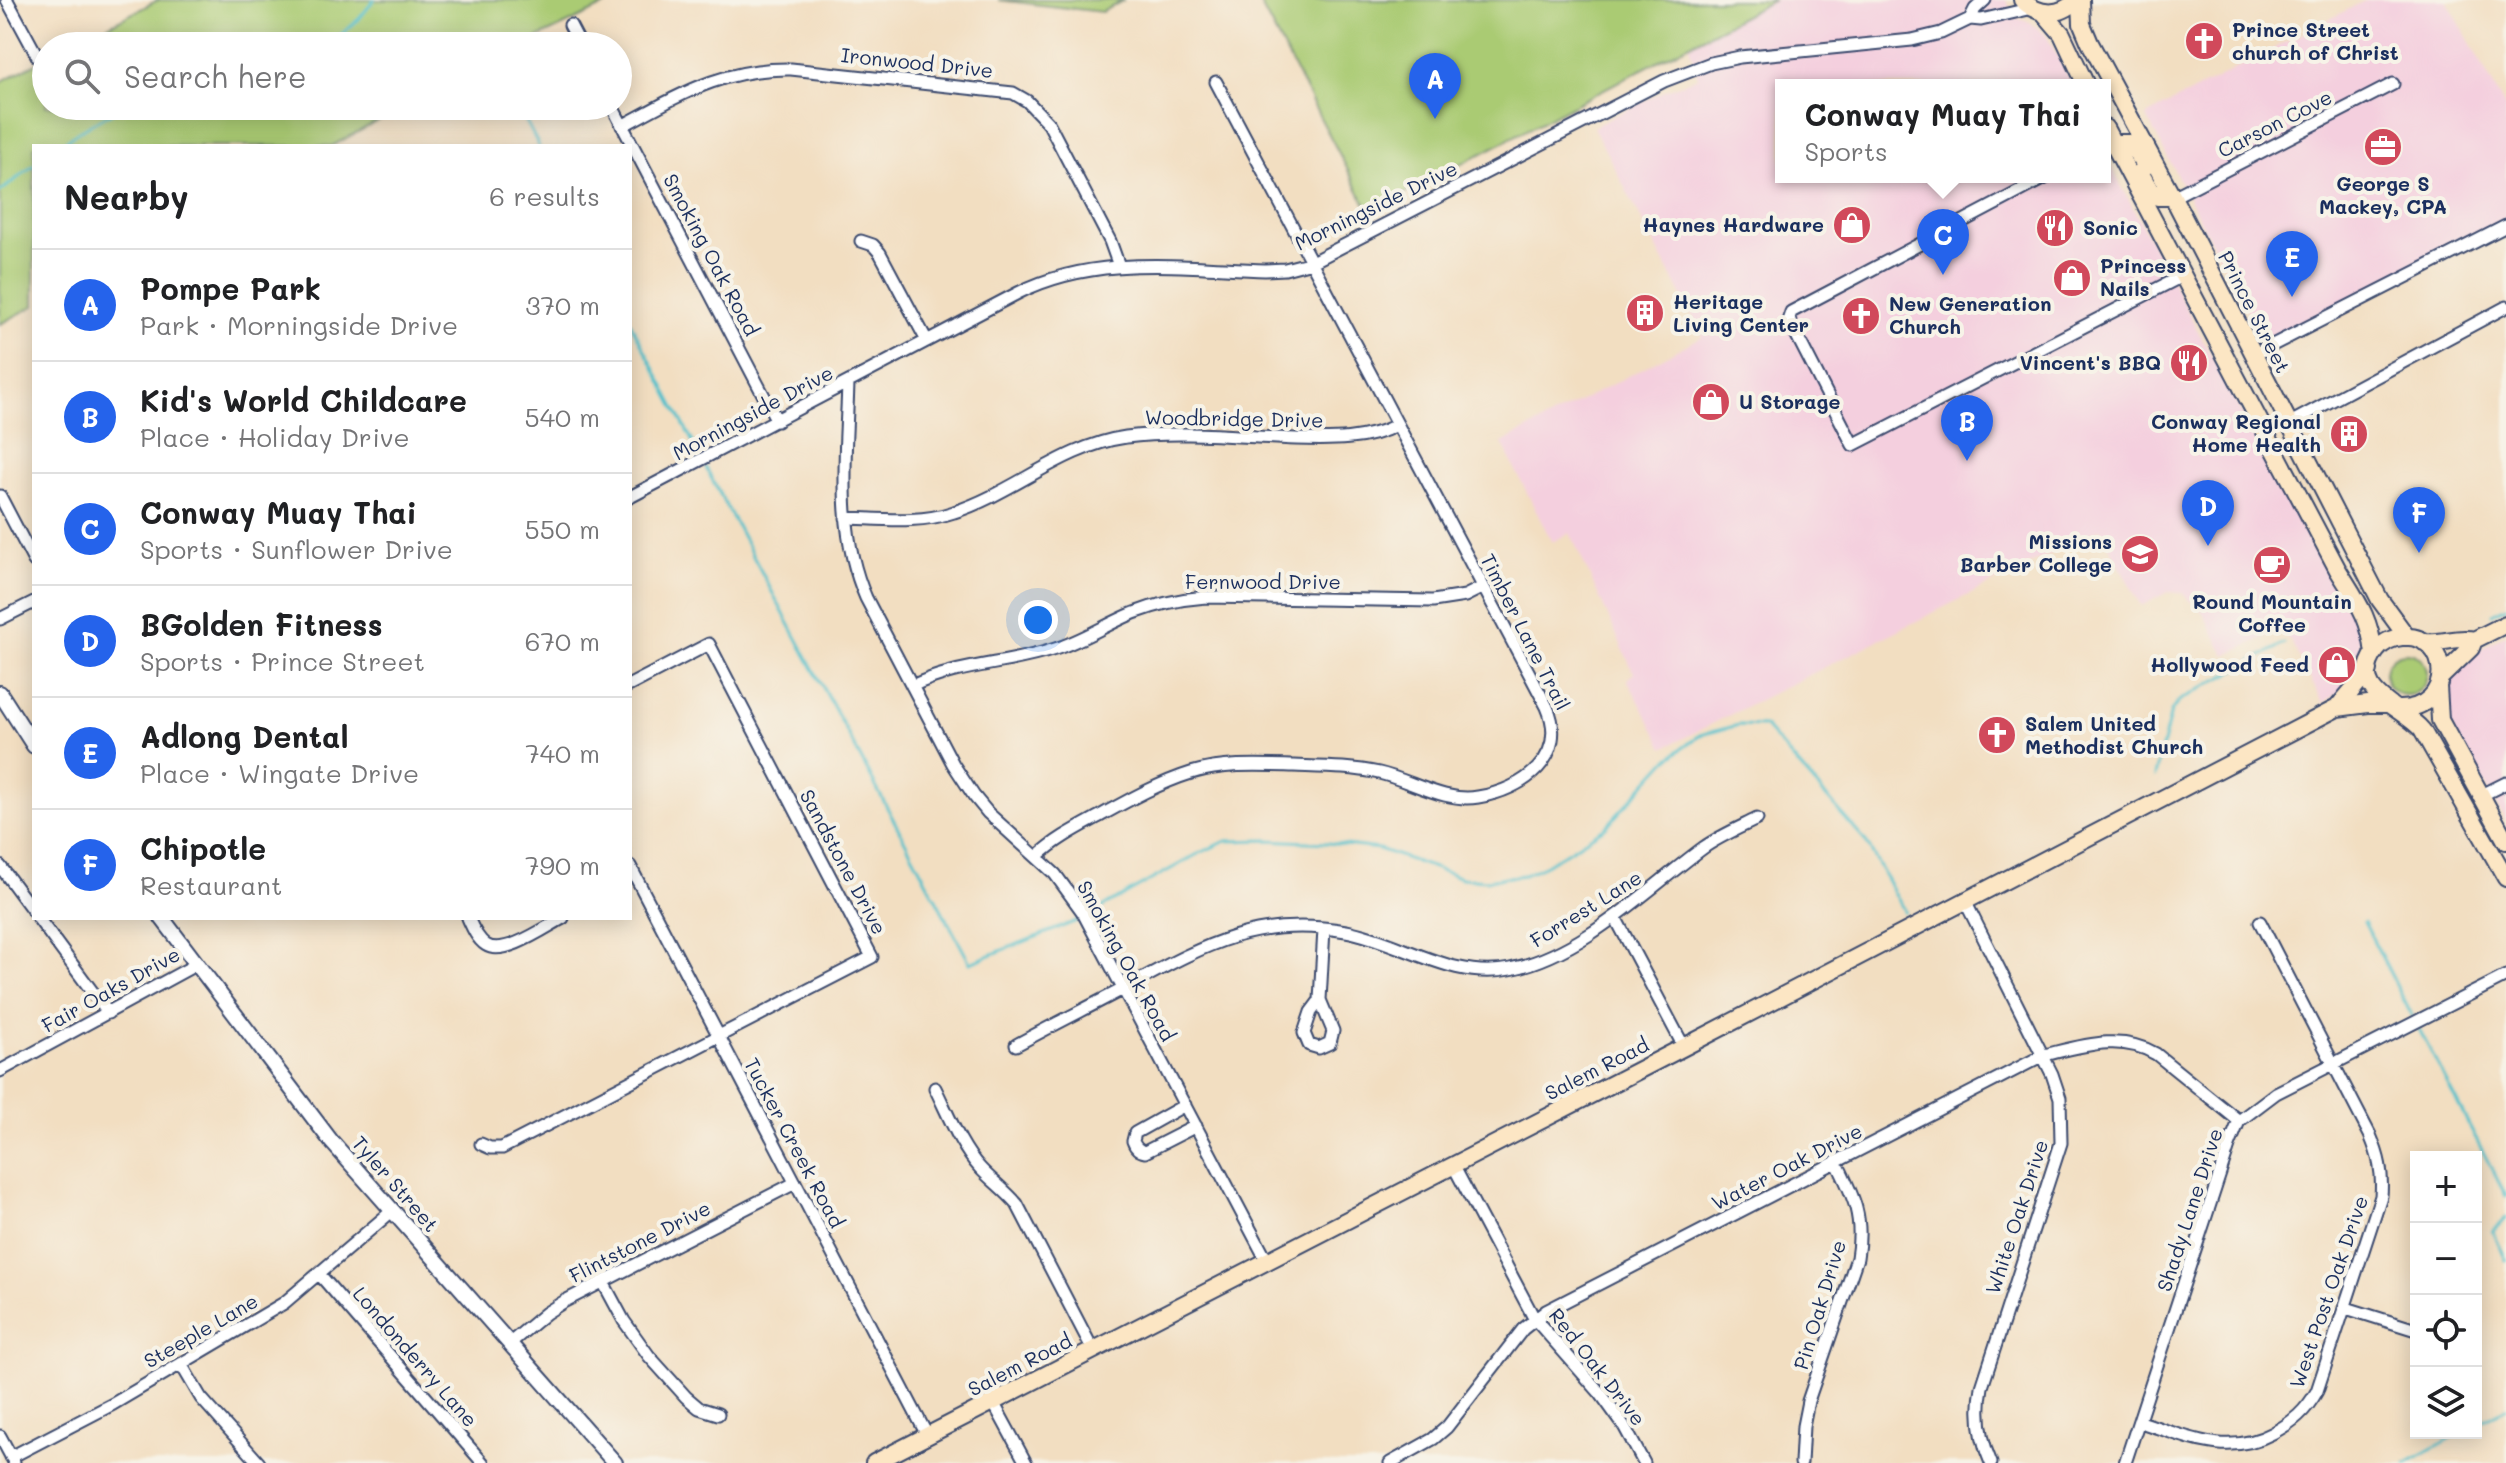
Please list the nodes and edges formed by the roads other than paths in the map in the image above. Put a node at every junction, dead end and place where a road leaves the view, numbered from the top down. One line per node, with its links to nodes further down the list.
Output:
1 (7, 0): 8 (street)
2 (1985, 0): 5 (street, Morningside Drive)
3 (2079, 0): 4 (main road); 10 (main road, Prince Street)
4 (2033, 7): 5 (street, Morningside Drive); 9 (main road)
5 (1970, 19): 24 (street, Morningside Drive)
6 (570, 25): 7 (street)
7 (574, 32)
8 (32, 46)
9 (2083, 79)
10 (2110, 79)
11 (2111, 81): 19 (main road, Prince Street)
12 (1216, 82): 24 (street, Timber Lane Trail)
13 (2393, 84): 21 (street, Carson Cove)
14 (619, 120): 15 (street, Smoking Oak Road)
15 (622, 126): 16 (street, Smoking Oak Road); 25 (street, Ironwood Drive)
16 (631, 144)
17 (2111, 144): 19 (main road); 21 (main road); 26 (main road)
18 (632, 145): 32 (street, Smoking Oak Road)
19 (2164, 180): 21 (main road, Prince Street)
20 (2036, 183): 26 (street)
21 (2173, 197): 28 (main road, Prince Street)
22 (2506, 226): 30 (street)
23 (861, 241): 29 (street)
24 (1312, 262): 25 (street, Morningside Drive); 34 (street, Timber Lane Trail)
25 (1119, 266): 29 (street, Morningside Drive)
26 (2186, 283): 28 (main road); 30 (main road); 35 (main road)
27 (2506, 307): 33 (street)
28 (2243, 335): 30 (main road, Prince Street)
29 (927, 341): 31 (street, Morningside Drive)
30 (2253, 355): 33 (main road, Prince Street)
31 (848, 383): 32 (street, Morningside Drive); 38 (street, Smoking Oak Road)
32 (777, 421): 36 (street, Morningside Drive)
33 (2288, 424): 39 (main road, Prince Street)
34 (1397, 425): 38 (street, Woodbridge Drive); 41 (street, Timber Lane Trail)
35 (2294, 487): 39 (main road); 48 (main road)
36 (632, 494)
37 (0, 496): 40 (street)
38 (846, 518): 51 (street, Smoking Oak Road)
39 (2351, 544): 45 (main road, Prince Street)
40 (32, 557)
41 (1483, 587): 51 (street, Fernwood Drive); 60 (street, Timber Lane Trail)
42 (32, 603): 43 (street)
43 (0, 619)
44 (2506, 624): 46 (main road)
45 (2407, 637): 47 (main road); 48 (main road)
46 (2474, 640): 47 (main road); 49 (main road)
47 (2424, 642): 49 (main road)
48 (2371, 662): 53 (main road); 54 (main road, Salem Road)
49 (2440, 682): 53 (main road); 57 (main road)
50 (632, 684): 79 (street, Sandstone Drive)
51 (912, 686): 60 (street, Smoking Oak Road)
52 (0, 693): 55 (street)
53 (2393, 707): 54 (main road, Salem Road); 61 (main road)
54 (2337, 708): 65 (main road, Salem Road)
55 (32, 743)
56 (2506, 783): 57 (street)
57 (2482, 795): 59 (main road)
58 (1757, 819): 67 (street, Forrest Lane)
59 (2506, 841)
60 (1037, 857): 76 (street, Smoking Oak Road)
61 (2500, 861): 63 (main road)
62 (0, 866): 66 (street)
63 (2506, 878)
64 (634, 882): 79 (street, Tucker Creek Road)
65 (1965, 901): 81 (main road, Salem Road); 82 (street, White Oak Drive)
66 (32, 909)
67 (1615, 917): 73 (street, Forrest Lane); 81 (street)
68 (39, 920): 78 (street)
69 (164, 920): 74 (street, Tyler Street)
70 (469, 920): 71 (street)
71 (559, 920)
72 (2260, 922): 83 (street, West Post Oak Drive)
73 (1324, 929): 76 (street, Forrest Lane); 77 (street)
74 (197, 964): 78 (street, Fair Oaks Drive); 93 (street, Tyler Street)
75 (2506, 976): 83 (street, Shady Lane Drive)
76 (1123, 989): 80 (street, Forrest Lane); 86 (street, Smoking Oak Road)
77 (1320, 1000)
78 (108, 1013): 84 (street, Fair Oaks Drive)
79 (718, 1037): 89 (street, Sandstone Drive); 92 (street, Tucker Creek Road)
80 (1016, 1045)
81 (1684, 1047): 91 (main road, Salem Road)
82 (2044, 1055): 87 (street, Water Oak Drive); 90 (street, Water Oak Drive); 117 (street, White Oak Drive)
83 (2333, 1064): 87 (street, Shady Lane Drive); 97 (street, West Post Oak Drive)
84 (0, 1071)
85 (935, 1088): 101 (street)
86 (1185, 1105): 88 (street, Smoking Oak Road); 88 (street)
87 (2239, 1121): 105 (street, Shady Lane Drive)
88 (1196, 1126): 94 (street, Smoking Oak Road)
89 (481, 1144)
90 (1836, 1161): 98 (street, Water Oak Drive); 116 (street, Pin Oak Drive)
91 (1453, 1165): 94 (main road, Salem Road); 98 (street, Red Oak Drive)
92 (795, 1183): 96 (street, Flintstone Drive); 106 (street, Tucker Creek Road)
93 (392, 1211): 95 (street, Steeple Lane); 100 (street, Tyler Street)
94 (1267, 1261): 101 (main road, Salem Road)
95 (320, 1275): 102 (street, Steeple Lane); 110 (street, Londonderry Lane)
96 (603, 1282): 100 (street, Flintstone Drive); 104 (street)
97 (2346, 1308): 99 (street); 105 (street, West Post Oak Drive)
98 (1534, 1318): 114 (street, Water Oak Drive); 115 (street, Red Oak Drive)
99 (2410, 1328)
100 (509, 1344): 111 (street, Tyler Street)
101 (1093, 1350): 103 (main road, Salem Road)
102 (181, 1364): 108 (street, Steeple Lane); 109 (street)
103 (993, 1402): 106 (main road, Salem Road); 113 (street)
104 (718, 1414)
105 (2140, 1422): 118 (street, Shady Lane Drive)
106 (927, 1435): 112 (main road, Salem Road)
107 (0, 1436): 108 (street)
108 (13, 1460)
109 (259, 1463)
110 (483, 1463)
111 (615, 1463)
112 (874, 1463)
113 (1026, 1463)
114 (1390, 1463)
115 (1644, 1463)
116 (1801, 1463)
117 (1991, 1463)
118 (2125, 1463)

